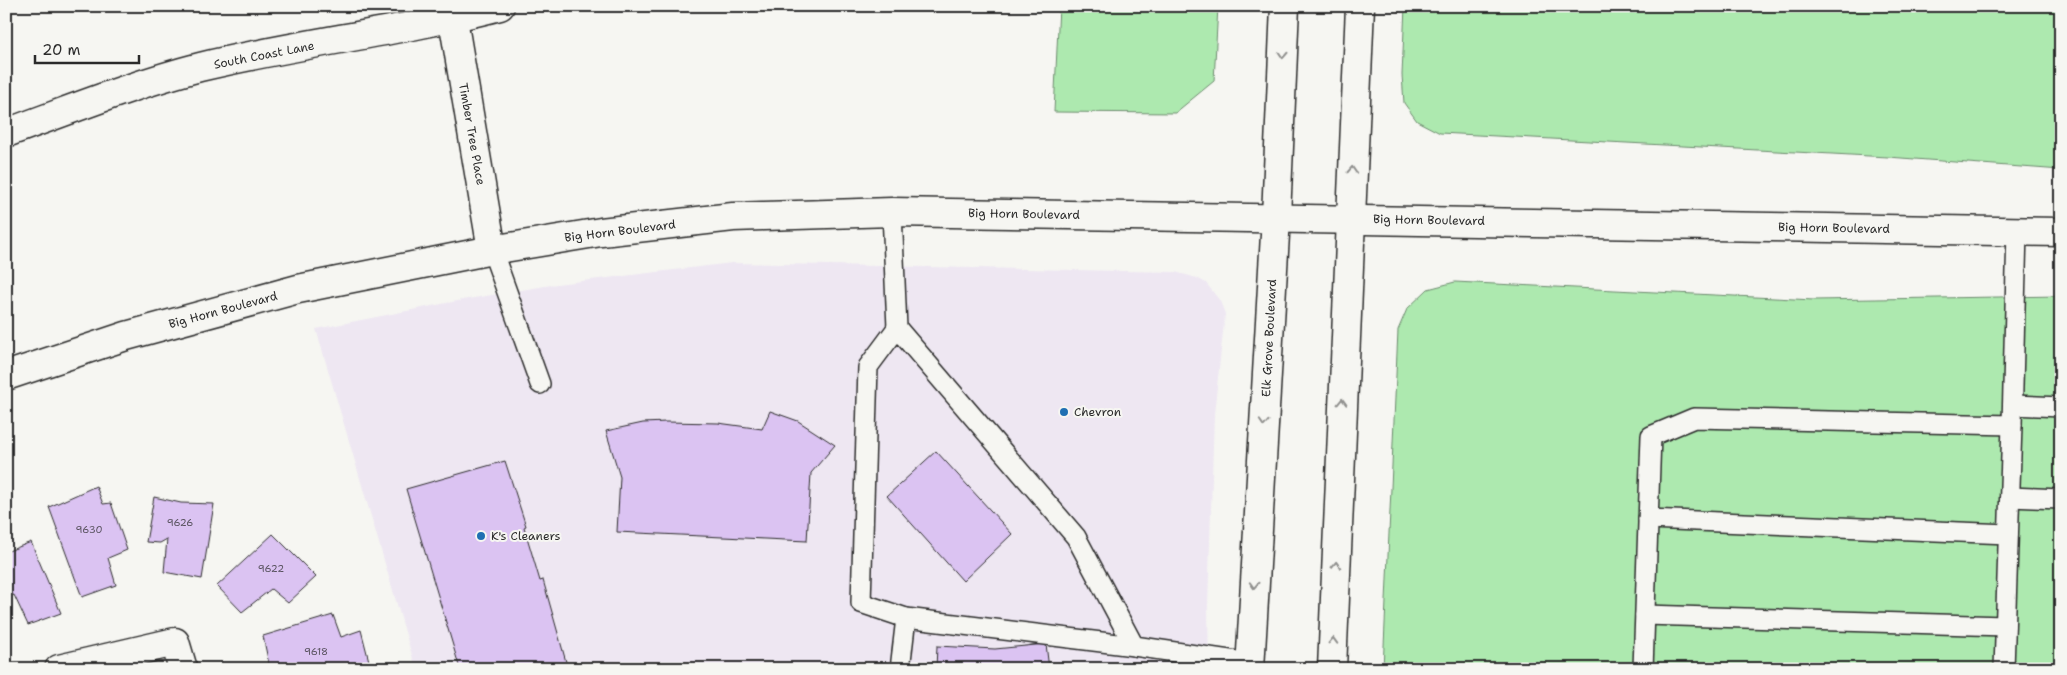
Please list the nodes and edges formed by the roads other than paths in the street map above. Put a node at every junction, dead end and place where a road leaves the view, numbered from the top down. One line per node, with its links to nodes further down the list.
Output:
1 (500, 6): 4 (main road, South Coast Lane)
2 (1285, 6): 7 (main road, Elk Grove Boulevard, one-way to 7)
3 (1360, 6): 8 (main road, one-way to 3)
4 (452, 19): 5 (main road, South Coast Lane); 11 (main road, Timber Tree Place)
5 (6, 133)
6 (892, 212): 7 (main road, Big Horn Boulevard); 11 (main road, Big Horn Boulevard); 12 (lane)
7 (1276, 217): 8 (main road, Big Horn Boulevard); 26 (main road, Elk Grove Boulevard, one-way to 26)
8 (1350, 218): 9 (main road, Big Horn Boulevard); 30 (main road, one-way to 8)
9 (2017, 231): 10 (main road, Big Horn Boulevard); 15 (lane)
10 (2061, 232)
11 (492, 250): 13 (main road, Big Horn Boulevard); 14 (lane)
12 (897, 328): 23 (lane); 25 (lane)
13 (6, 376)
14 (540, 384)
15 (2013, 405): 16 (lane); 17 (lane)
16 (2061, 407)
17 (2012, 425): 18 (lane); 20 (lane)
18 (2010, 497): 19 (lane); 21 (lane)
19 (2061, 499)
20 (1648, 518): 21 (lane); 22 (lane)
21 (2008, 534): 24 (lane)
22 (1645, 615): 24 (lane); 31 (lane)
23 (906, 618): 25 (lane); 29 (lane)
24 (2005, 626): 32 (lane)
25 (1134, 646): 26 (lane)
26 (1250, 666)
27 (59, 669): 28 (main road)
28 (183, 669)
29 (900, 669)
30 (1332, 669)
31 (1643, 669)
32 (2004, 669)

